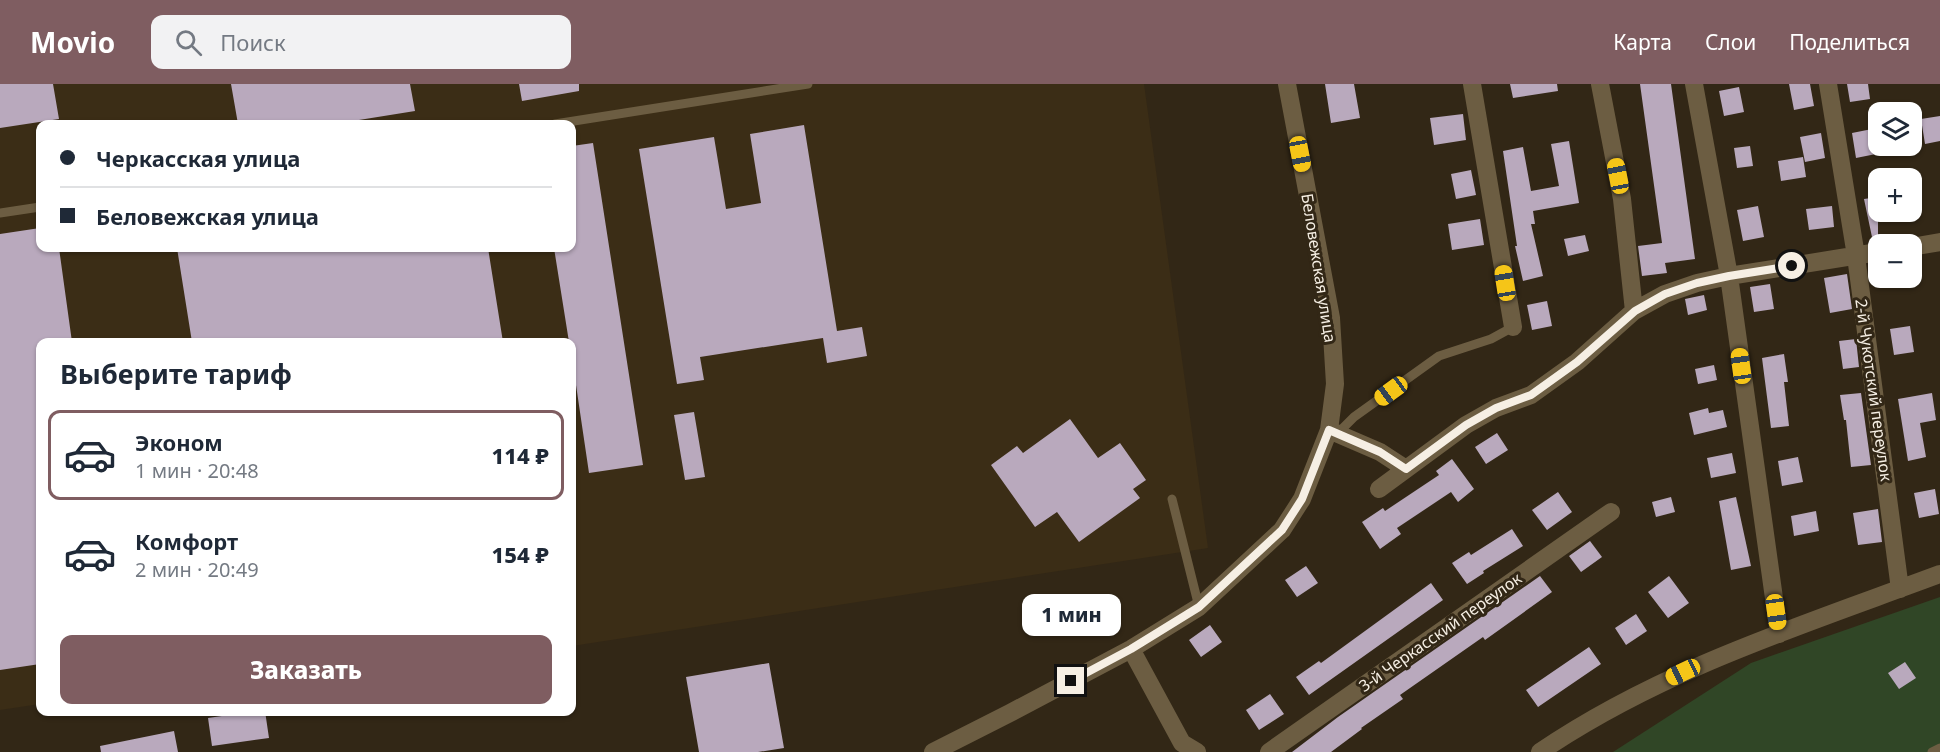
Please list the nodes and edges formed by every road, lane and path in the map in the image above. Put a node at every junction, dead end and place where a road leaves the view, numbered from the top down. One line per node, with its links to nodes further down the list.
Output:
1 (808, 84): 7 (lane)
2 (1287, 84): 17 (street, Беловежская улица)
3 (1472, 84): 16 (street)
4 (1600, 84): 15 (street)
5 (1694, 84): 14 (street)
6 (1828, 84): 13 (street, 2-й Чукотский переулок)
7 (576, 121)
8 (36, 208): 9 (lane)
9 (0, 213)
10 (1940, 242): 11 (street)
11 (1922, 245)
12 (1868, 254): 13 (street)
13 (1856, 256): 14 (street); 23 (street, 2-й Чукотский переулок)
14 (1729, 276): 15 (street); 25 (street)
15 (1635, 311): 18 (street)
16 (1513, 327): 17 (lane)
17 (1334, 431): 18 (street); 24 (street, Беловежская улица)
18 (1406, 469): 19 (street)
19 (1379, 489)
20 (1172, 499): 24 (lane)
21 (1611, 512): 30 (street, 3-й Черкасский переулок)
22 (1940, 574): 23 (street)
23 (1900, 589): 25 (street)
24 (1199, 607): 26 (street, Беловежская улица)
25 (1779, 634): 31 (street)
26 (1131, 649): 28 (street, Беловежская улица); 29 (street)
27 (1940, 748): 32 (lane)
28 (933, 752)
29 (1197, 752)
30 (1269, 752)
31 (1540, 752)
32 (1932, 752)

